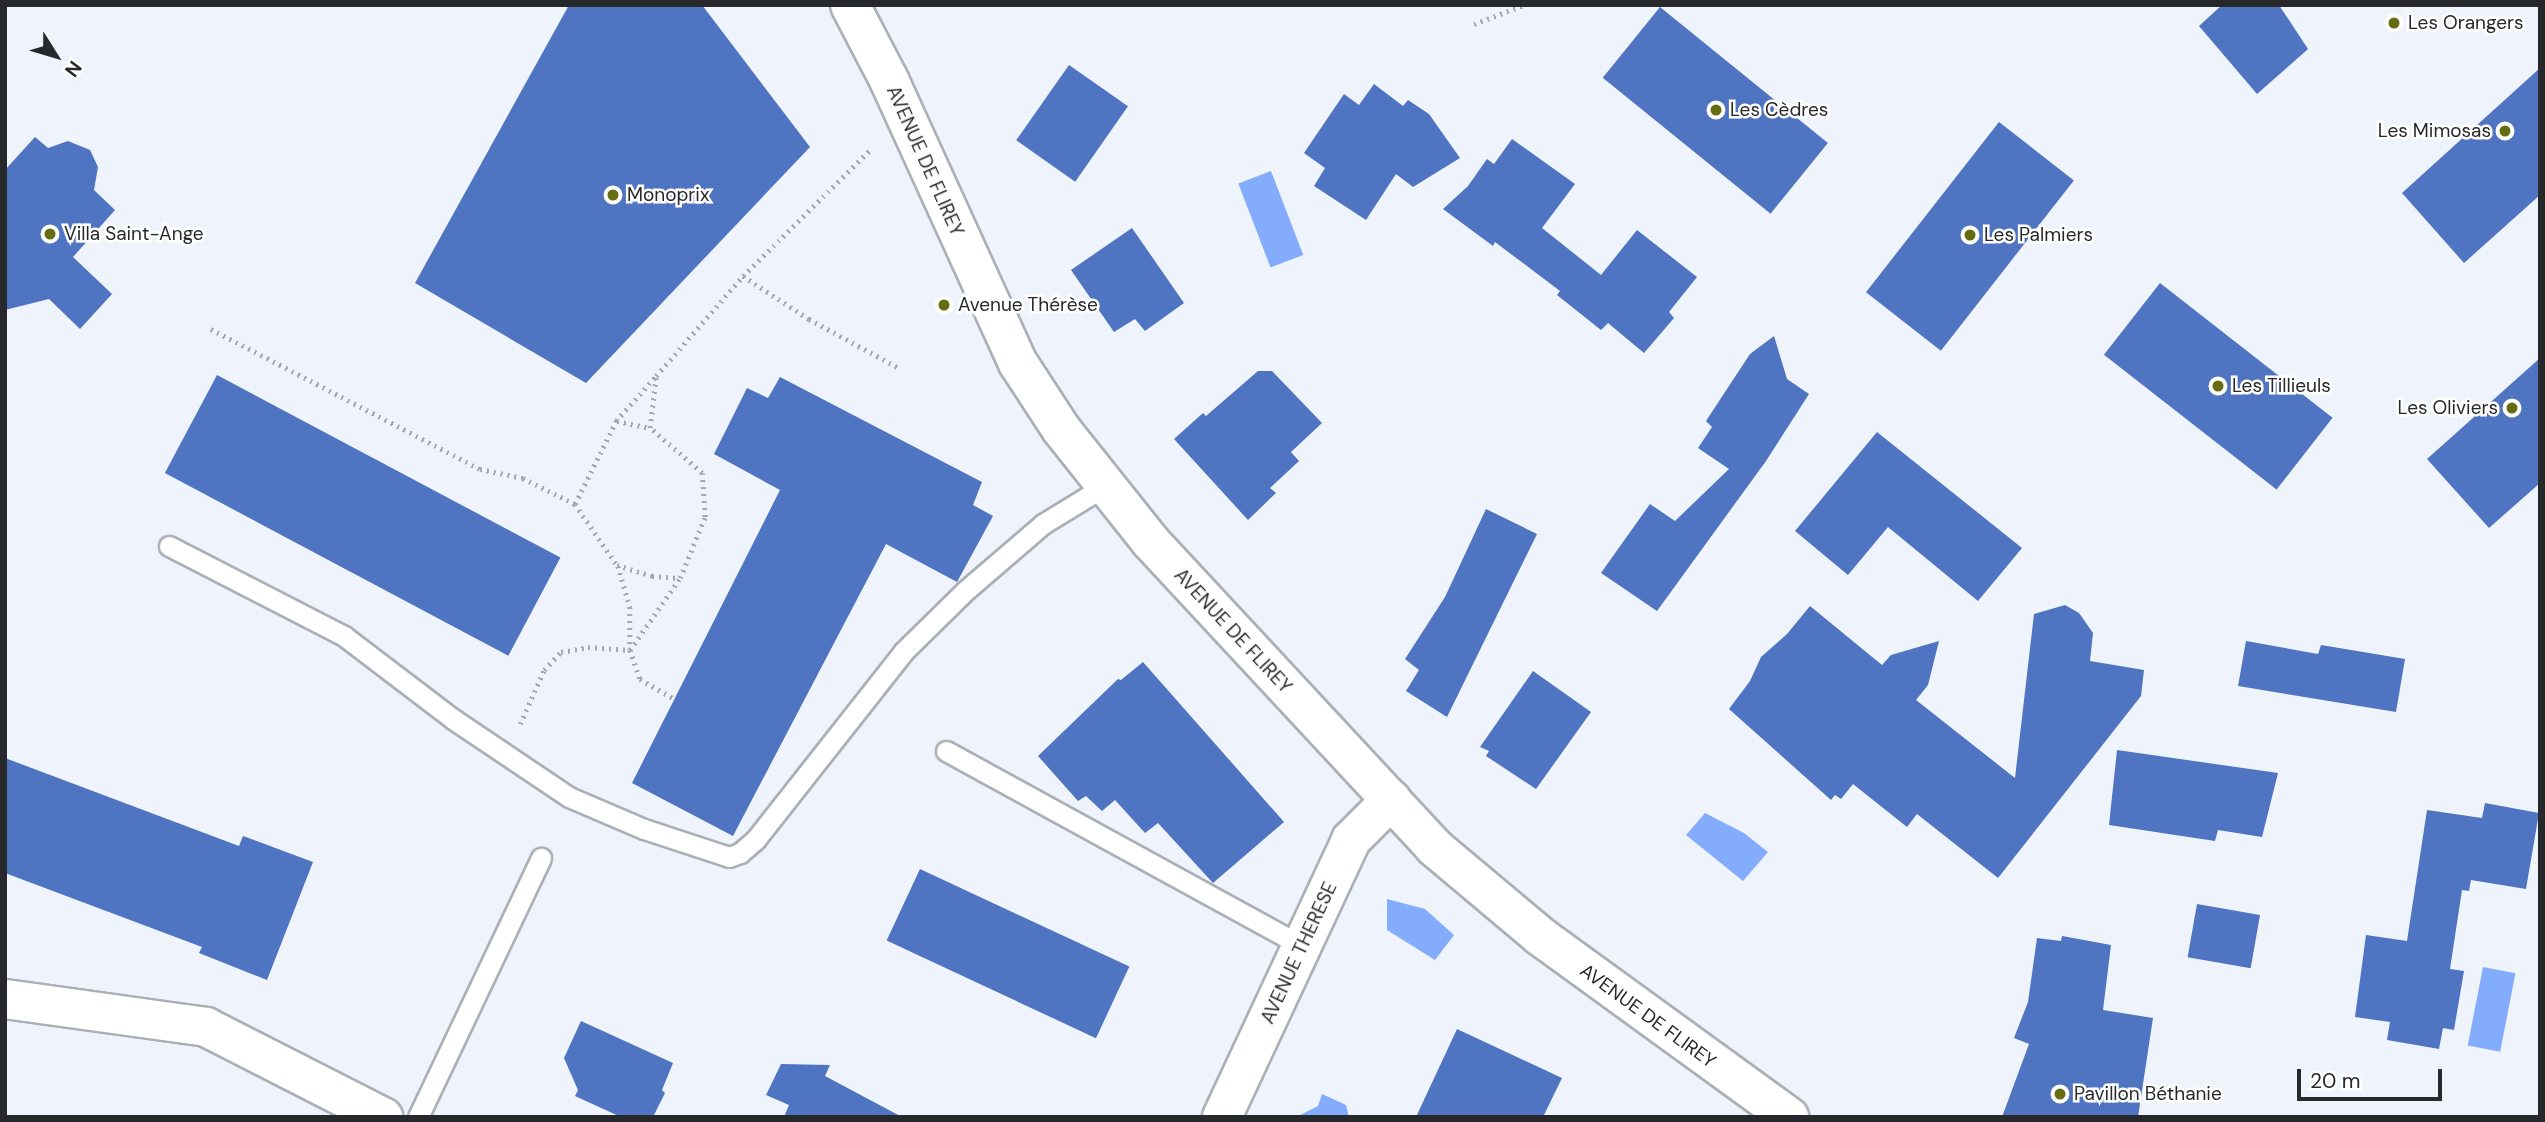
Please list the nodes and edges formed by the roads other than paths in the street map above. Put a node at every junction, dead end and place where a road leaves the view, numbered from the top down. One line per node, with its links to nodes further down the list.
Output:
1 (850, 5): 2 (main road, AVENUE DE FLIREY)
2 (1105, 486): 3 (lane); 5 (main road, AVENUE DE FLIREY)
3 (169, 545)
4 (946, 751): 7 (lane)
5 (1391, 800): 7 (main road, AVENUE THERESE); 12 (main road, AVENUE DE FLIREY)
6 (541, 858): 10 (lane)
7 (1302, 946): 11 (main road, AVENUE THERESE)
8 (5, 999): 9 (main road)
9 (383, 1117)
10 (418, 1117)
11 (1222, 1117)
12 (1789, 1117)

